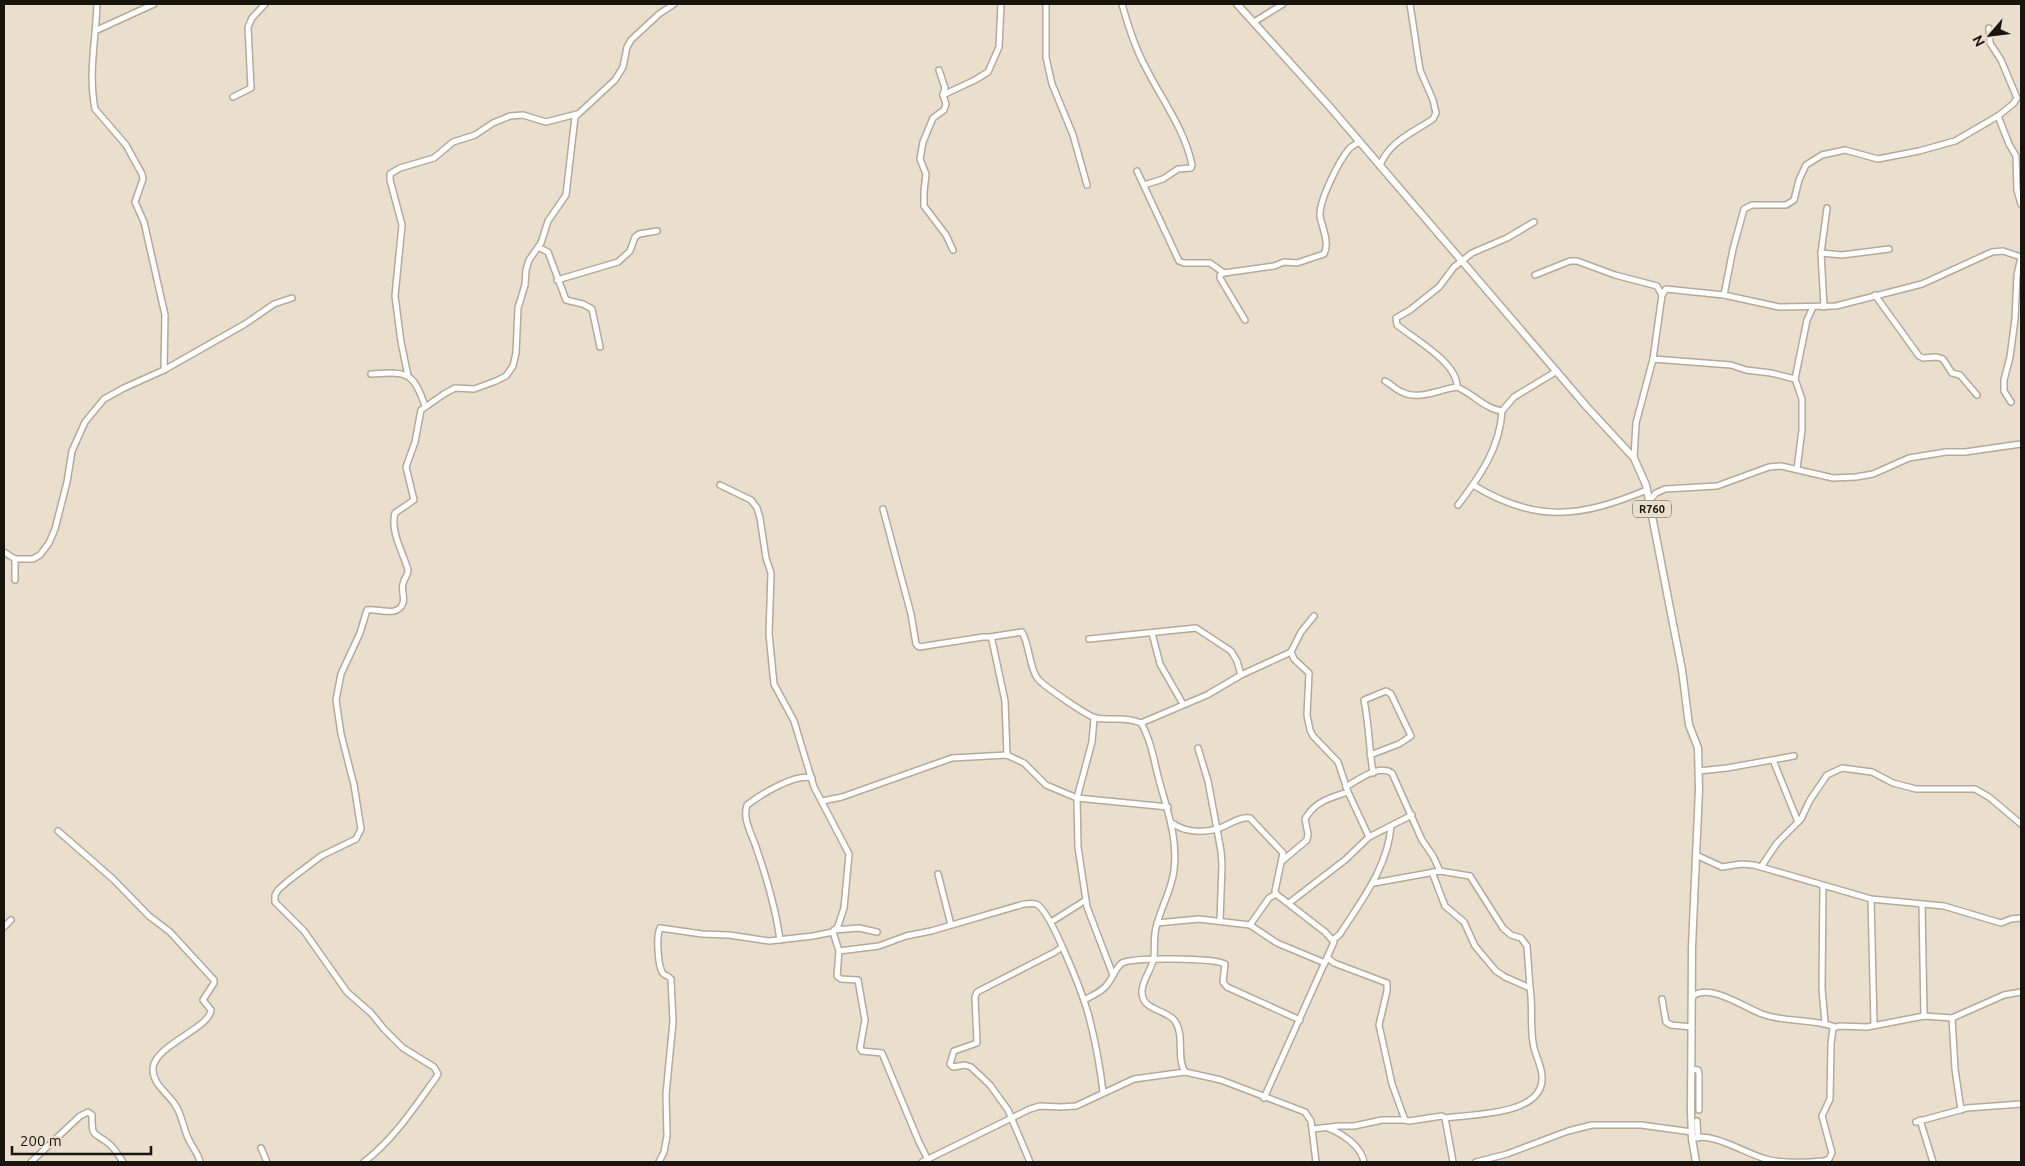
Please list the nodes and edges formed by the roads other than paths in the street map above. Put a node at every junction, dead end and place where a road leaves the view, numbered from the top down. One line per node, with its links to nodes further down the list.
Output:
1 (98, 4): 13 (street)
2 (154, 4): 13 (street)
3 (265, 4): 16 (street)
4 (674, 4): 17 (street)
5 (1001, 4): 15 (street)
6 (1046, 4): 22 (street)
7 (1122, 4): 23 (street)
8 (1237, 4): 11 (main road, R760)
9 (1284, 4): 11 (street)
10 (1410, 4): 20 (street)
11 (1254, 22): 19 (main road, R760)
12 (1989, 28): 18 (street)
13 (97, 30): 46 (street)
14 (939, 70): 15 (street)
15 (943, 95): 30 (street)
16 (233, 97)
17 (577, 114): 28 (street); 49 (street)
18 (1998, 116): 24 (street); 38 (street)
19 (1359, 142): 20 (main road, R760); 34 (street)
20 (1380, 166): 33 (main road, R760)
21 (1137, 171): 23 (street)
22 (1087, 185)
23 (1144, 185): 34 (street)
24 (2021, 204)
25 (1827, 208): 31 (street)
26 (1534, 222): 33 (street)
27 (657, 231): 36 (street)
28 (538, 247): 36 (street); 55 (street)
29 (1889, 249): 31 (street)
30 (953, 250)
31 (1821, 253): 42 (street)
32 (2021, 257): 39 (street); 54 (street)
33 (1462, 262): 47 (main road, R760); 52 (street)
34 (1224, 273): 43 (street)
35 (1535, 275): 37 (street)
36 (557, 280): 44 (street)
37 (1662, 295): 38 (street); 45 (street)
38 (1724, 295): 41 (street)
39 (1874, 295): 42 (street); 53 (street)
40 (292, 298): 46 (street)
41 (1813, 307): 42 (street); 50 (street)
42 (1824, 307)
43 (1245, 320)
44 (600, 346)
45 (1653, 359): 50 (street); 58 (street)
46 (164, 370): 67 (street)
47 (1557, 372): 56 (street); 58 (main road, R760)
48 (371, 374): 49 (street)
49 (408, 376): 55 (street)
50 (1795, 378): 59 (street)
51 (1386, 381): 52 (street)
52 (1457, 387): 56 (street)
53 (1977, 395)
54 (2012, 402)
55 (425, 406): 155 (street)
56 (1502, 411): 61 (street)
57 (2021, 444): 59 (street)
58 (1634, 458): 62 (main road, R760)
59 (1797, 469): 63 (street)
60 (720, 485): 85 (street)
61 (1473, 485): 62 (street); 64 (street)
62 (1648, 490): 63 (main road, R760)
63 (1650, 500): 83 (main road, R760)
64 (1458, 506)
65 (883, 509): 71 (street)
66 (4, 552): 67 (street)
67 (15, 559): 68 (street)
68 (15, 580)
69 (1314, 616): 73 (street)
70 (1152, 633): 72 (street); 74 (street); 75 (street)
71 (990, 637): 76 (street); 79 (street)
72 (1090, 640)
73 (1291, 652): 74 (street); 86 (street)
74 (1241, 675): 75 (street)
75 (1183, 704): 77 (street)
76 (1094, 718): 77 (street); 87 (street)
77 (1141, 723): 89 (street)
78 (1198, 748): 95 (street)
79 (1007, 755): 87 (street); 88 (street)
80 (1370, 755): 80 (street); 84 (street)
81 (1794, 756): 82 (street)
82 (1773, 760): 83 (street); 91 (street)
83 (1699, 771): 98 (main road, R760)
84 (1373, 773): 86 (street); 90 (street)
85 (812, 778): 88 (street); 121 (street)
86 (1347, 789): 97 (street); 99 (street)
87 (1077, 798): 89 (street); 108 (street)
88 (822, 801): 119 (street)
89 (1168, 807): 92 (street)
90 (1412, 815): 94 (street); 101 (street)
91 (1798, 822): 93 (street); 100 (street)
92 (1172, 823): 95 (street); 115 (street)
93 (2021, 824)
94 (1392, 826): 97 (street); 104 (street)
95 (1216, 829): 99 (street); 113 (street)
96 (58, 831): 160 (street)
97 (1369, 837): 109 (street)
98 (1696, 855): 100 (street); 132 (main road, R760)
99 (1282, 862): 106 (street)
100 (1761, 867): 105 (street)
101 (1440, 871): 102 (street); 128 (street)
102 (1432, 872): 104 (street); 128 (street)
103 (938, 874): 116 (street)
104 (1374, 883): 122 (street)
105 (1824, 886): 107 (street); 136 (street)
106 (1276, 894): 109 (street); 117 (street)
107 (1871, 899): 110 (street); 137 (street)
108 (1086, 900): 114 (street); 127 (street)
109 (1289, 903): 122 (street)
110 (1922, 904): 111 (street); 133 (street)
111 (2021, 918)
112 (11, 920): 118 (street)
113 (1220, 920): 115 (street); 117 (street)
114 (1051, 922): 116 (street); 123 (street)
115 (1157, 923): 125 (street)
116 (951, 925): 124 (street)
117 (1250, 926): 126 (street)
118 (4, 927)
119 (833, 931): 120 (street); 121 (street); 124 (street)
120 (876, 932)
121 (780, 940): 162 (street)
122 (1333, 940): 126 (street)
123 (1062, 947): 131 (street); 147 (street)
124 (839, 951): 156 (street)
125 (1154, 958): 127 (street); 135 (street); 141 (street)
126 (1326, 961): 135 (street); 149 (street)
127 (1114, 975): 131 (street)
128 (1530, 988): 148 (street)
129 (2021, 992): 134 (street)
130 (1662, 998): 138 (street)
131 (1084, 1000): 142 (street)
132 (1692, 1001): 136 (street); 138 (main road, R760)
133 (1924, 1016): 134 (street); 137 (street)
134 (1952, 1018): 146 (street)
135 (1300, 1020): 143 (street)
136 (1825, 1023): 139 (street)
137 (1874, 1024): 139 (street)
138 (1692, 1027): 140 (main road, R760)
139 (1835, 1027): 169 (street)
140 (1692, 1069): 145 (street); 153 (main road, R760)
141 (1185, 1072): 142 (street); 143 (street)
142 (1103, 1092): 147 (street)
143 (1264, 1098): 152 (street)
144 (2021, 1104): 146 (street)
145 (1699, 1110)
146 (1961, 1110): 170 (street)
147 (1011, 1118): 156 (street); 163 (street)
148 (1445, 1118): 149 (street); 166 (street)
149 (1405, 1120): 151 (street)
150 (1697, 1121): 153 (street)
151 (1328, 1127): 152 (street); 165 (street)
152 (1313, 1129): 164 (street)
153 (1694, 1137): 157 (street); 167 (street); 168 (main road, R760)
154 (261, 1148): 161 (street)
155 (368, 1161)
156 (925, 1161)
157 (1765, 1161): 169 (street)
158 (31, 1162): 159 (street)
159 (123, 1162)
160 (200, 1162)
161 (267, 1162)
162 (659, 1162)
163 (1030, 1162)
164 (1316, 1162)
165 (1364, 1162)
166 (1453, 1162)
167 (1476, 1162)
168 (1696, 1162)
169 (1784, 1162)
170 (1933, 1162)

